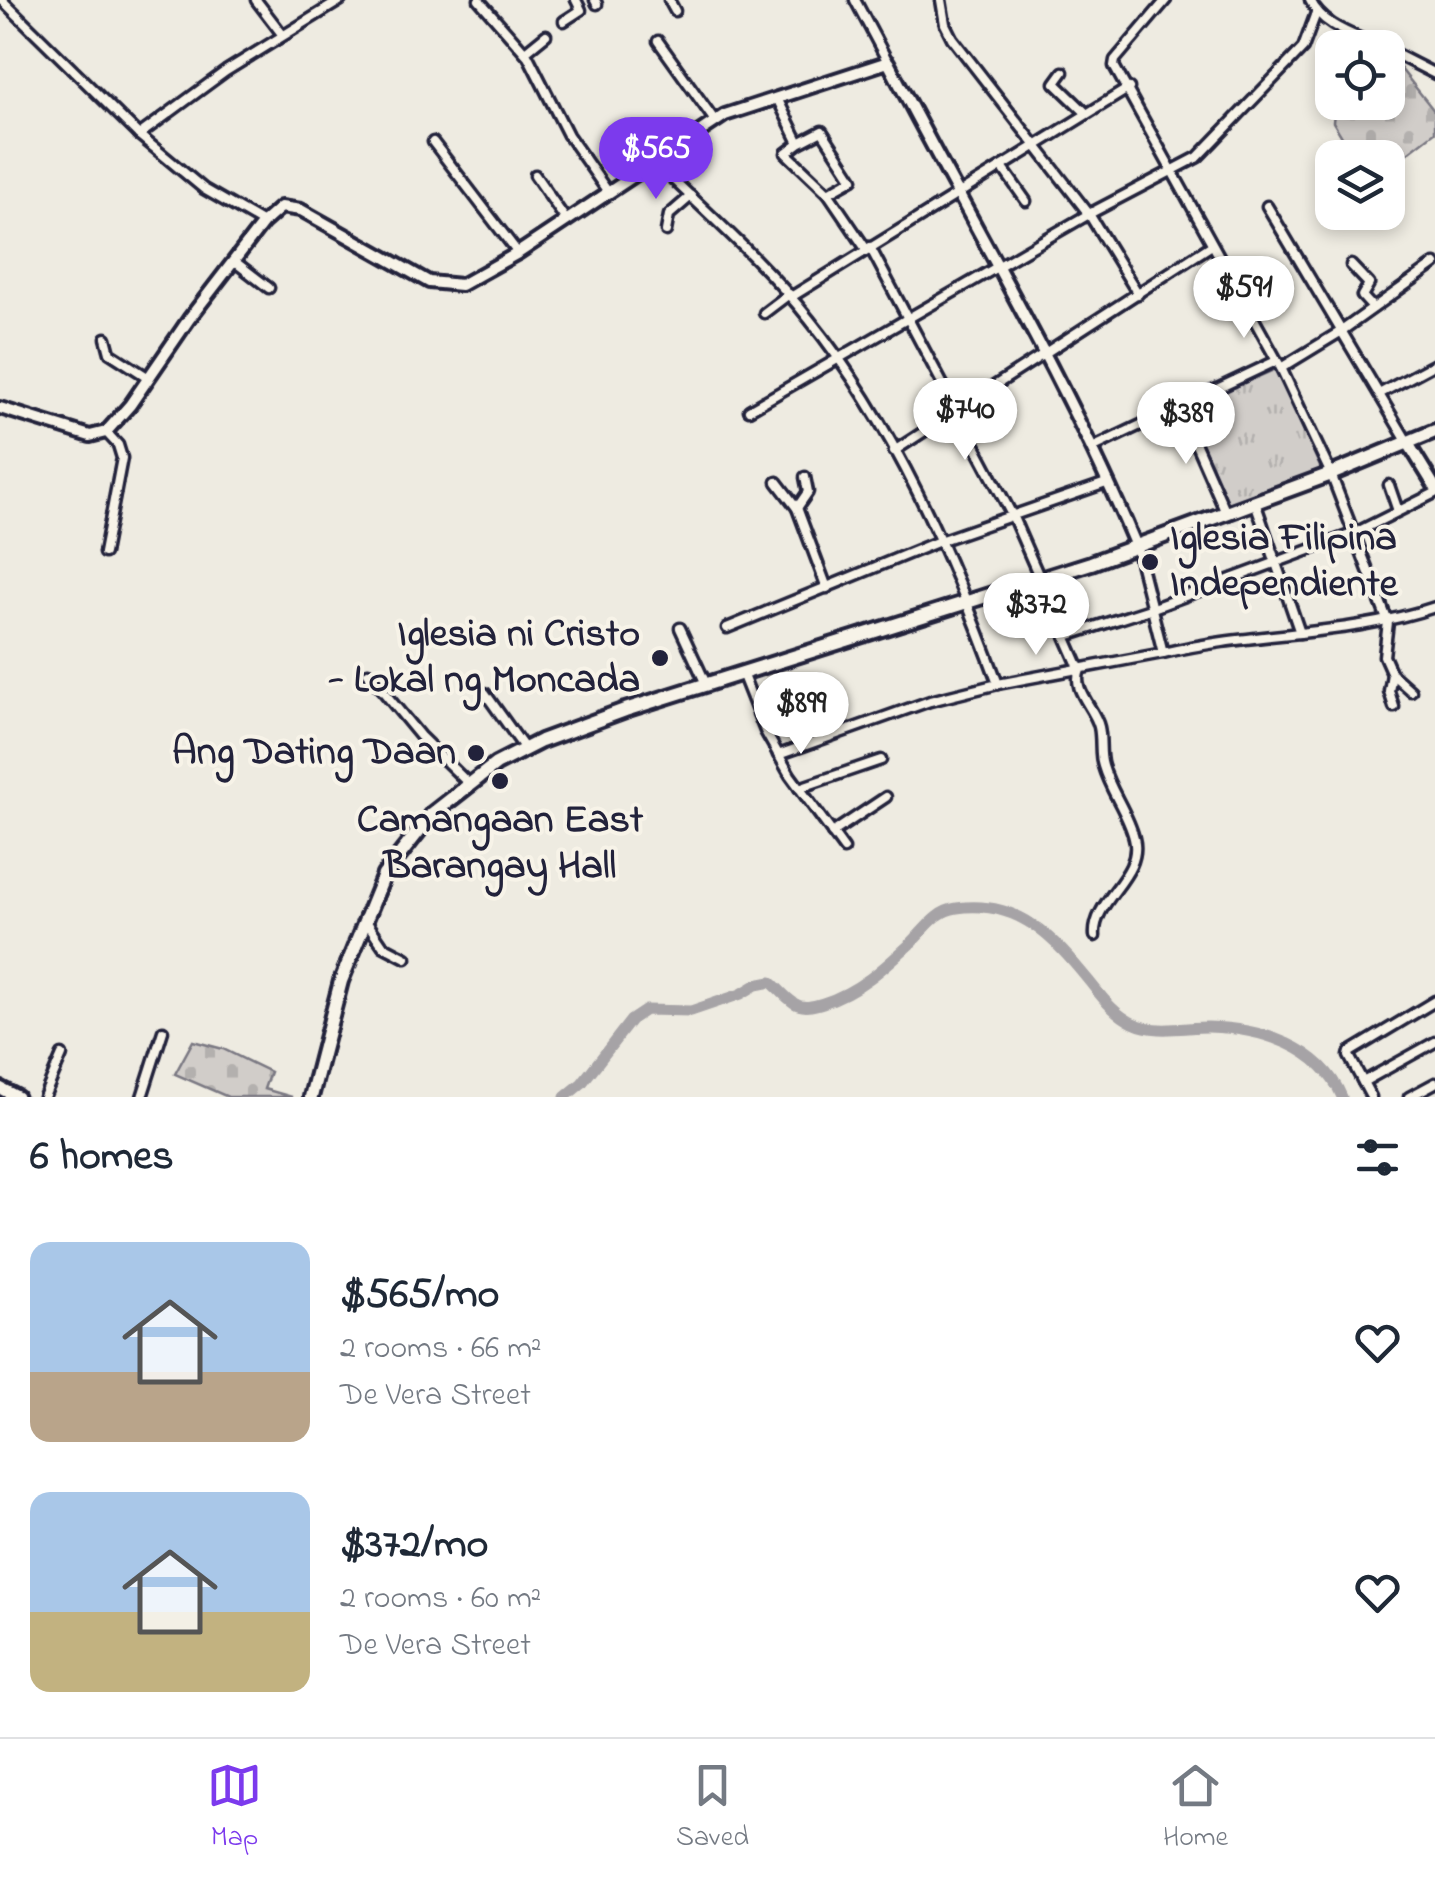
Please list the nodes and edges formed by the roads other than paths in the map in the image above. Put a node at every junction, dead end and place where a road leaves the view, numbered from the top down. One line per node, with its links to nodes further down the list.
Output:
1 (2, 0): 27 (street)
2 (256, 0): 15 (street)
3 (340, 0): 15 (street)
4 (479, 0): 18 (street)
5 (576, 0): 13 (street)
6 (669, 0): 11 (street)
7 (854, 0): 20 (street)
8 (940, 0): 30 (street)
9 (1166, 0): 23 (street)
10 (1310, 0): 12 (street)
11 (675, 11)
12 (1316, 13): 14 (street); 33 (street)
13 (564, 20)
14 (1344, 30)
15 (282, 34): 27 (street)
16 (546, 35): 18 (street)
17 (658, 41): 26 (street)
18 (525, 52): 35 (street)
19 (1405, 59): 22 (street)
20 (888, 62): 24 (street); 38 (street)
21 (1063, 72): 25 (street)
22 (1435, 74)
23 (1128, 88): 25 (street); 33 (street)
24 (777, 98): 26 (street); 29 (street)
25 (1086, 113): 30 (street)
26 (715, 121): 31 (street)
27 (139, 135): 43 (street)
28 (433, 142): 47 (street)
29 (799, 143): 36 (street); 36 (street)
30 (1036, 143): 32 (street); 41 (street)
31 (654, 161): 35 (street); 37 (street)
32 (1002, 167): 38 (street); 39 (street)
33 (1172, 171): 41 (street); 45 (street)
34 (535, 176): 42 (street)
35 (608, 192): 42 (street)
36 (828, 194): 46 (street)
37 (690, 196): 44 (street); 54 (street)
38 (957, 197): 46 (street); 51 (street)
39 (1026, 201)
40 (1267, 206): 58 (street)
41 (1088, 214): 51 (street); 53 (street)
42 (566, 220): 47 (street)
43 (263, 223): 47 (street); 48 (street)
44 (666, 231)
45 (1212, 245): 53 (street); 62 (street)
46 (868, 248): 54 (street); 57 (street)
47 (518, 253)
48 (234, 262): 52 (street); 64 (street)
49 (1435, 264): 55 (street)
50 (1351, 265): 55 (street)
51 (996, 268): 57 (street); 60 (street)
52 (269, 288)
53 (1138, 294): 60 (street)
54 (790, 295): 56 (street); 61 (street)
55 (1373, 308): 58 (street)
56 (764, 313)
57 (908, 318): 61 (street); 69 (street)
58 (1340, 332): 62 (street); 65 (street)
59 (106, 338): 64 (street)
60 (1045, 356): 69 (street); 73 (street)
61 (837, 357): 68 (street); 74 (street)
62 (1279, 364): 66 (street); 75 (street)
63 (1435, 364): 65 (street)
64 (148, 378): 70 (street)
65 (1379, 394): 72 (street)
66 (1180, 406): 73 (street); 84 (street)
67 (0, 408): 70 (street)
68 (749, 410)
69 (959, 410): 74 (street); 85 (street)
70 (106, 432): 89 (street)
71 (1435, 432): 72 (highway)
72 (1408, 443): 75 (highway); 80 (street)
73 (1092, 448): 78 (street)
74 (894, 451): 87 (street)
75 (1331, 474): 81 (highway); 86 (street)
76 (805, 476): 82 (street)
77 (777, 482): 82 (street)
78 (1109, 482): 85 (street); 88 (street)
79 (1389, 484): 83 (street)
80 (1435, 490): 83 (street)
81 (1256, 502): 84 (highway); 90 (street)
82 (798, 508): 92 (street)
83 (1398, 511): 86 (street)
84 (1226, 513): 88 (highway)
85 (1012, 515): 87 (street); 91 (street)
86 (1355, 532): 90 (street); 96 (street)
87 (942, 540): 92 (street); 93 (street)
88 (1136, 546): 91 (highway); 95 (street)
89 (104, 554)
90 (1276, 563): 95 (street); 99 (street)
91 (1041, 578): 93 (highway); 100 (street)
92 (827, 588): 98 (street)
93 (968, 602): 104 (highway); 107 (street)
94 (1435, 607): 96 (street)
95 (1153, 608): 100 (street); 101 (street)
96 (1388, 622): 99 (street); 105 (street)
97 (680, 628): 106 (street)
98 (727, 628)
99 (1300, 633): 101 (street)
100 (1066, 636): 102 (street)
101 (1163, 653): 102 (street)
102 (1080, 670): 107 (street); 120 (street)
103 (368, 672): 114 (street)
104 (742, 672): 106 (highway); 112 (street)
105 (1392, 674): 108 (street); 110 (street)
106 (706, 684): 111 (highway)
107 (998, 684): 112 (street)
108 (1410, 691)
109 (486, 693): 111 (street)
110 (1394, 706)
111 (526, 748): 114 (highway)
112 (778, 755): 115 (street)
113 (881, 760): 115 (street)
114 (468, 783): 119 (highway)
115 (799, 788): 117 (street)
116 (886, 797): 117 (street)
117 (832, 833): 118 (street)
118 (844, 849)
119 (364, 918): 121 (street); 132 (highway)
120 (1095, 936)
121 (406, 958)
122 (1435, 1001): 126 (street)
123 (163, 1031): 131 (street)
124 (1435, 1042): 126 (street)
125 (62, 1055): 130 (street)
126 (1363, 1082): 133 (street)
127 (1435, 1084): 134 (street)
128 (0, 1088): 129 (main road)
129 (16, 1097)
130 (44, 1097)
131 (142, 1097)
132 (310, 1097)
133 (1371, 1097)
134 (1409, 1097)

